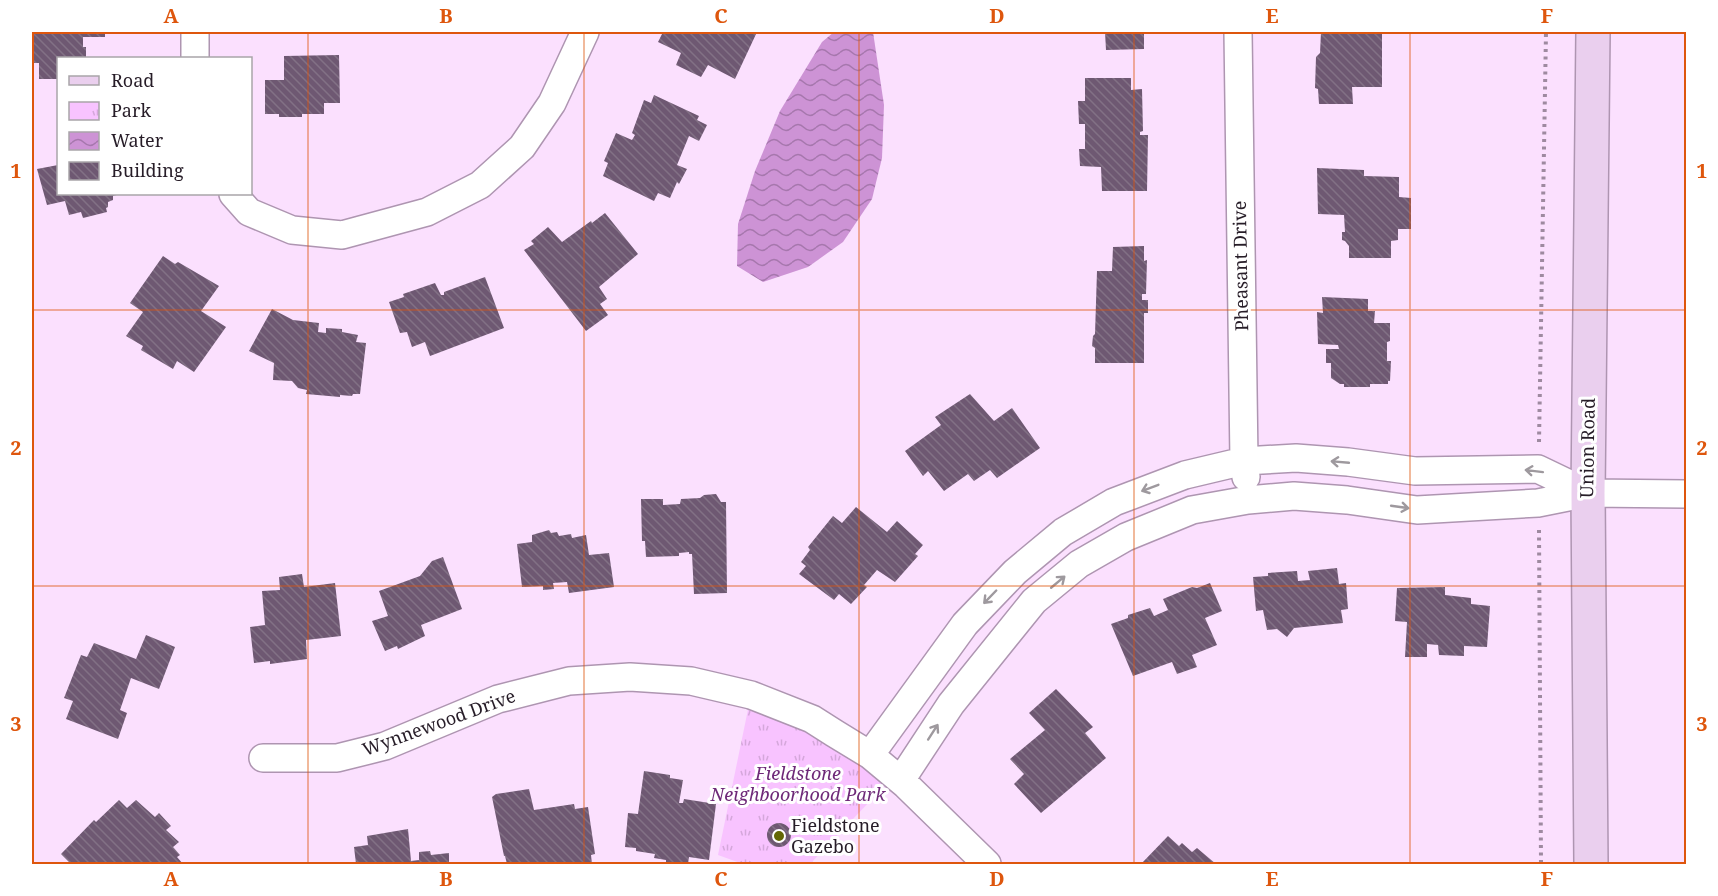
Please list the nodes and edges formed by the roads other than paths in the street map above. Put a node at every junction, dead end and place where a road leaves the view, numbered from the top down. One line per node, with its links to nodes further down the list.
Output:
1 (195, 32): 5 (street)
2 (585, 32): 6 (street)
3 (1238, 32): 7 (street, Pheasant Drive)
4 (1593, 32): 8 (main road, Union Road)
5 (195, 57)
6 (234, 195)
7 (1244, 461): 8 (street, one-way to 7); 10 (street, Pheasant Drive); 11 (street, one-way to 11)
8 (1588, 493): 9 (street); 10 (street, one-way to 8); 15 (main road, Union Road)
9 (1686, 494)
10 (1248, 500): 13 (street, one-way to 10)
11 (870, 755): 12 (street, Wynnewood Drive); 13 (street, Wynnewood Drive)
12 (263, 758)
13 (901, 780): 14 (street, Wynnewood Drive)
14 (987, 864)
15 (1591, 864)

